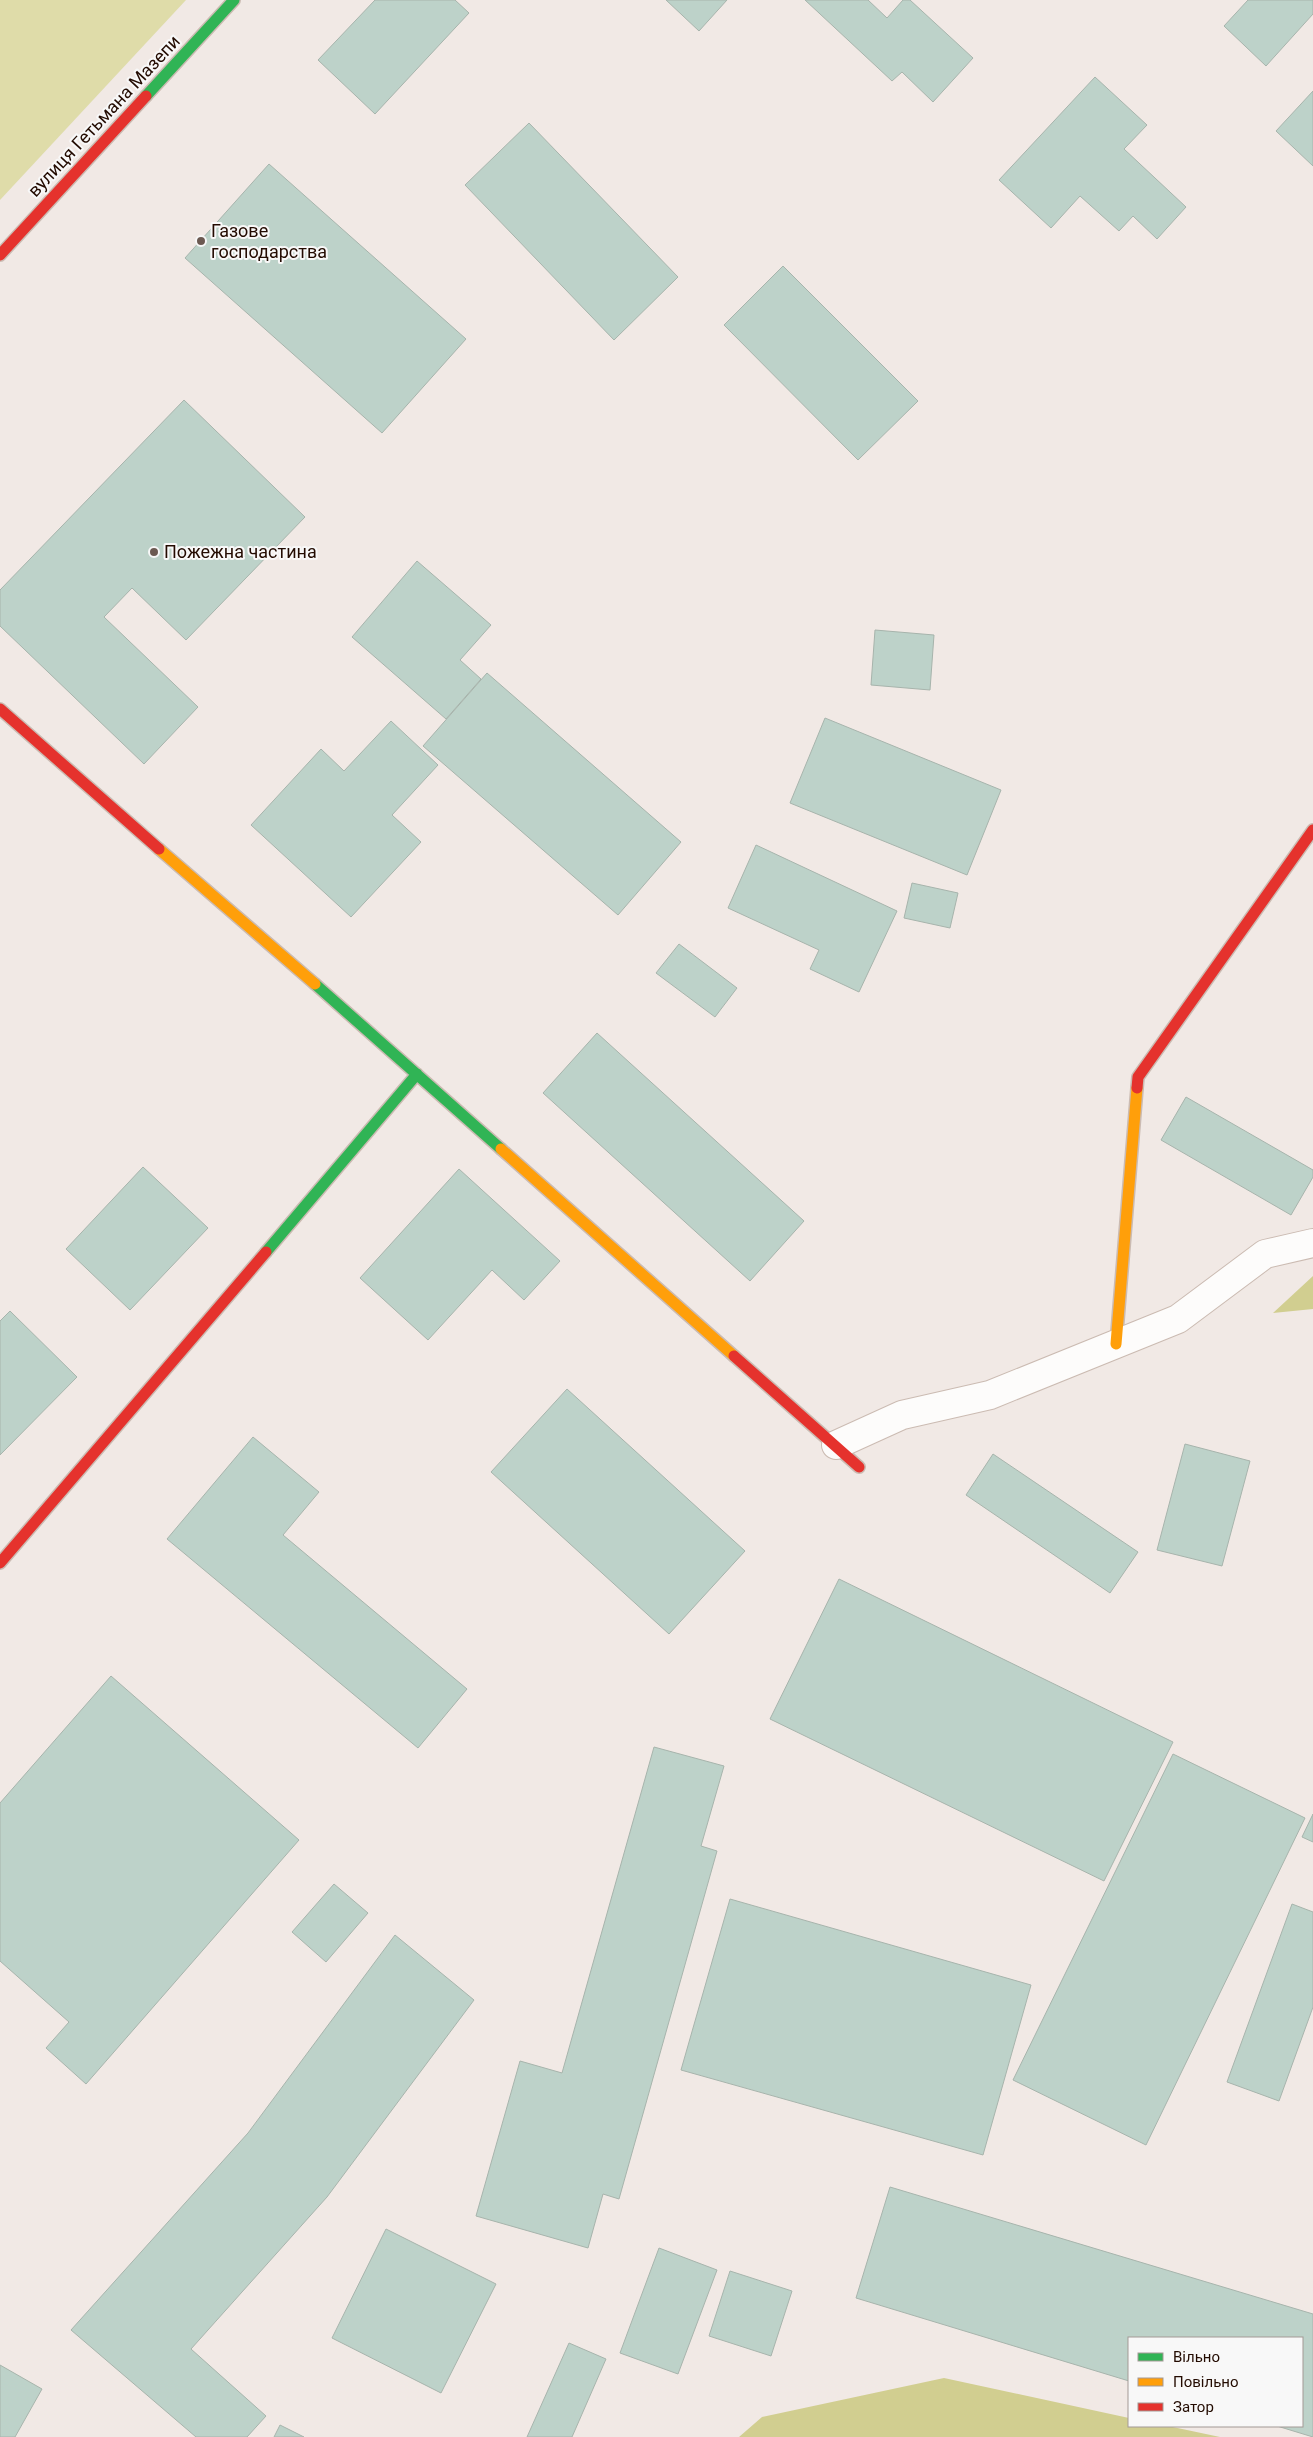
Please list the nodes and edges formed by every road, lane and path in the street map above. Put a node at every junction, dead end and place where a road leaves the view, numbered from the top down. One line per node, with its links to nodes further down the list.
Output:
1 (234, 0): 2 (street, вулиця Гетьмана Мазепи)
2 (0, 255)
3 (0, 709): 5 (street)
4 (1313, 830): 7 (street)
5 (417, 1074): 8 (street); 10 (street)
6 (1313, 1244): 7 (street)
7 (1116, 1344): 8 (street)
8 (836, 1445): 9 (street)
9 (859, 1467)
10 (0, 1563)

